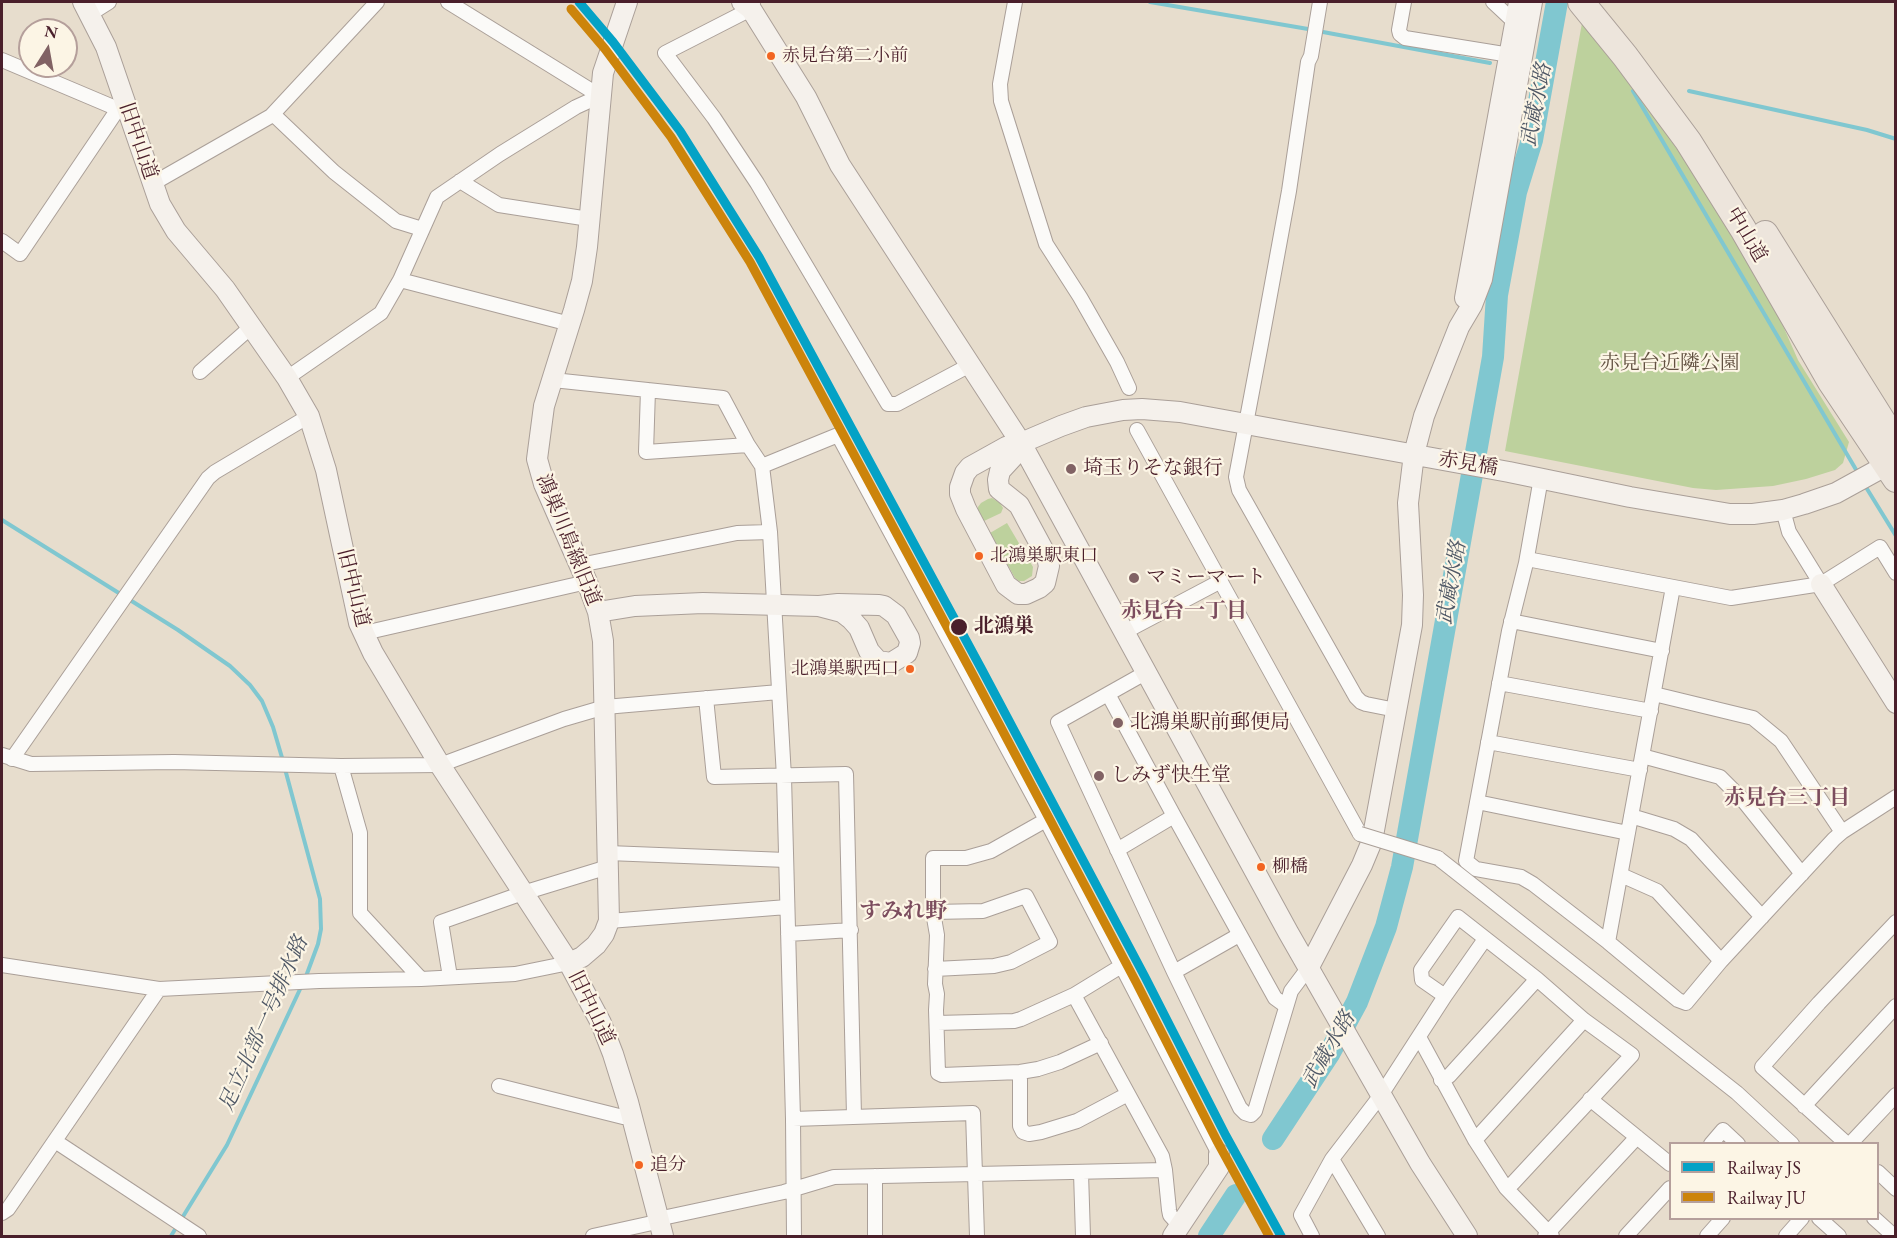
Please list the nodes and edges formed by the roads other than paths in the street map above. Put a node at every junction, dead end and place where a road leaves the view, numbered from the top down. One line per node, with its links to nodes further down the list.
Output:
1 (109, 2): 13 (street)
2 (376, 2): 19 (street)
3 (448, 2): 17 (street)
4 (627, 2): 17 (street, 鴻巣川島線旧道)
5 (1015, 2): 33 (street)
6 (1320, 2): 36 (street)
7 (1404, 2): 15 (street)
8 (1493, 2): 14 (street)
9 (1532, 2): 14 (street)
10 (1581, 2): 41 (highway, 中山道)
11 (1599, 2): 41 (highway, 中山道)
12 (749, 4): 29 (street); 29 (street)
13 (86, 8): 18 (street, 旧中山道)
14 (1521, 14): 15 (street); 28 (street)
15 (1510, 55): 28 (street)
16 (2, 60): 18 (street)
17 (600, 96): 20 (street); 22 (street, 鴻巣川島線旧道)
18 (121, 108): 21 (street, 旧中山道); 24 (street)
19 (273, 114): 21 (street); 23 (street)
20 (460, 181): 22 (street); 23 (street)
21 (152, 184): 27 (street, 旧中山道)
22 (589, 219): 26 (street, 鴻巣川島線旧道)
23 (422, 229): 25 (street)
24 (2, 241)
25 (400, 280): 26 (street); 31 (street)
26 (570, 324): 32 (street, 鴻巣川島線旧道)
27 (251, 327): 30 (street); 31 (street, 旧中山道)
28 (1459, 327): 40 (street)
29 (970, 365): 38 (street)
30 (200, 372)
31 (287, 378): 35 (street, 旧中山道)
32 (553, 380): 34 (street); 48 (street, 鴻巣川島線旧道)
33 (1129, 388)
34 (648, 390): 39 (street); 39 (street)
35 (309, 416): 57 (street, 旧中山道); 71 (street)
36 (1246, 425): 38 (street, 赤見橋); 40 (street, 赤見橋); 67 (street)
37 (1137, 430): 49 (street)
38 (1021, 443): 38 (street, 赤見橋); 59 (street)
39 (748, 445): 42 (street)
40 (1420, 455): 43 (street, 赤見橋); 67 (street)
41 (1893, 462): 44 (street, 赤見橋)
42 (762, 466): 45 (street); 80 (street)
43 (1541, 478): 44 (street, 赤見橋); 46 (street)
44 (1783, 510): 50 (street)
45 (770, 532): 48 (street); 52 (street)
46 (1527, 560): 51 (street); 55 (street)
47 (1896, 573): 50 (street)
48 (584, 574): 54 (street, 鴻巣川島線旧道); 57 (street)
49 (1221, 581): 56 (street); 134 (street, bridge)
50 (1821, 584): 51 (street); 65 (street)
51 (1673, 587): 58 (street)
52 (774, 604): 53 (street); 54 (street); 61 (street)
53 (819, 606)
54 (598, 612): 66 (street, 鴻巣川島線旧道)
55 (1511, 621): 58 (street); 60 (street)
56 (1132, 628)
57 (364, 633): 72 (street, 旧中山道)
58 (1662, 651): 63 (street)
59 (1147, 672): 62 (street); 104 (street)
60 (1499, 683): 68 (street); 69 (street)
61 (779, 692): 64 (street); 75 (street)
62 (1108, 694): 78 (street); 83 (street)
63 (1654, 694): 68 (street); 81 (street)
64 (706, 698): 66 (street); 75 (street)
65 (1896, 703)
66 (605, 707): 72 (street); 84 (street, 鴻巣川島線旧道)
67 (1396, 710): 104 (street)
68 (1650, 711): 70 (street)
69 (1488, 742): 74 (street); 77 (street)
70 (1642, 756): 74 (street); 86 (street)
71 (7, 757): 73 (street)
72 (440, 765): 73 (street); 88 (street, 旧中山道)
73 (341, 766): 107 (street)
74 (1640, 770): 79 (street)
75 (784, 777): 85 (street); 94 (street)
76 (1896, 797): 81 (street)
77 (1477, 802): 82 (street); 98 (street)
78 (1174, 816): 83 (street); 96 (street)
79 (1631, 816): 82 (street); 91 (street)
80 (1046, 820): 90 (street); 102 (street)
81 (1842, 832): 86 (street)
82 (1628, 833): 87 (street)
83 (1117, 850): 105 (street)
84 (608, 860): 85 (street); 88 (street); 92 (street, 鴻巣川島線旧道)
85 (786, 860): 89 (street)
86 (1802, 874): 91 (street)
87 (1620, 875): 98 (street); 99 (street)
88 (523, 893): 100 (street, 旧中山道); 106 (street)
89 (787, 907): 92 (street); 95 (street)
90 (933, 912): 103 (street); 103 (street)
91 (1762, 917): 99 (street)
92 (609, 921): 100 (street)
93 (1896, 922): 125 (street)
94 (851, 930): 95 (street); 127 (street)
95 (788, 934): 128 (street)
96 (1239, 934): 105 (street); 112 (street)
97 (1485, 939): 108 (street); 111 (street); 111 (street)
98 (1608, 942): 99 (street)
99 (1720, 961)
100 (569, 963): 106 (street); 126 (street, 旧中山道)
101 (2, 965): 109 (street)
102 (1123, 965): 110 (street); 137 (street)
103 (935, 969): 115 (street)
104 (1311, 970): 112 (street); 122 (street)
105 (1174, 972): 112 (street)
106 (450, 977): 107 (street)
107 (421, 979): 109 (street)
108 (1537, 979): 114 (street); 119 (street)
109 (159, 988): 131 (street)
110 (1074, 995): 115 (street); 117 (street)
111 (1445, 996): 116 (street)
112 (1286, 1006)
113 (1896, 1006): 125 (street)
114 (1584, 1020): 124 (street); 130 (street)
115 (937, 1023): 118 (street)
116 (1419, 1037): 119 (street); 122 (street)
117 (1101, 1043): 118 (street); 121 (street)
118 (1020, 1072): 121 (street)
119 (1442, 1080): 130 (street)
120 (499, 1086): 126 (street)
121 (1128, 1094): 140 (street)
122 (1380, 1095): 138 (street); 165 (street)
123 (1896, 1095): 136 (street)
124 (1590, 1099): 129 (street); 147 (street)
125 (1804, 1106): 135 (street)
126 (632, 1116): 154 (street, 旧中山道)
127 (854, 1116): 128 (street); 143 (street)
128 (793, 1119): 146 (street)
129 (1637, 1137): 139 (street); 157 (street)
130 (1475, 1140): 147 (street)
131 (56, 1141): 149 (street); 156 (street)
132 (1712, 1142): 133 (street)
133 (1737, 1142)
134 (1791, 1142)
135 (1848, 1142)
136 (1850, 1142)
137 (1219, 1154): 155 (street)
138 (1332, 1159): 163 (street); 164 (street)
139 (1669, 1162)
140 (1165, 1170): 141 (street); 155 (street)
141 (1081, 1173): 143 (street); 162 (street)
142 (1879, 1173): 145 (street)
143 (975, 1174): 144 (street); 161 (street)
144 (875, 1176): 146 (street); 160 (street)
145 (1894, 1185)
146 (794, 1188): 154 (street); 159 (street)
147 (1506, 1188): 157 (street)
148 (1669, 1190): 166 (street)
149 (4, 1209)
150 (1721, 1220): 167 (street)
151 (1800, 1220): 168 (street)
152 (1821, 1220): 169 (street)
153 (1876, 1220): 170 (street)
154 (661, 1229): 158 (street)
155 (1177, 1231)
156 (196, 1235)
157 (1548, 1235)
158 (592, 1236)
159 (794, 1236)
160 (875, 1236)
161 (977, 1236)
162 (1083, 1236)
163 (1312, 1236)
164 (1378, 1236)
165 (1467, 1236)
166 (1626, 1236)
167 (1707, 1236)
168 (1786, 1236)
169 (1839, 1236)
170 (1894, 1236)

